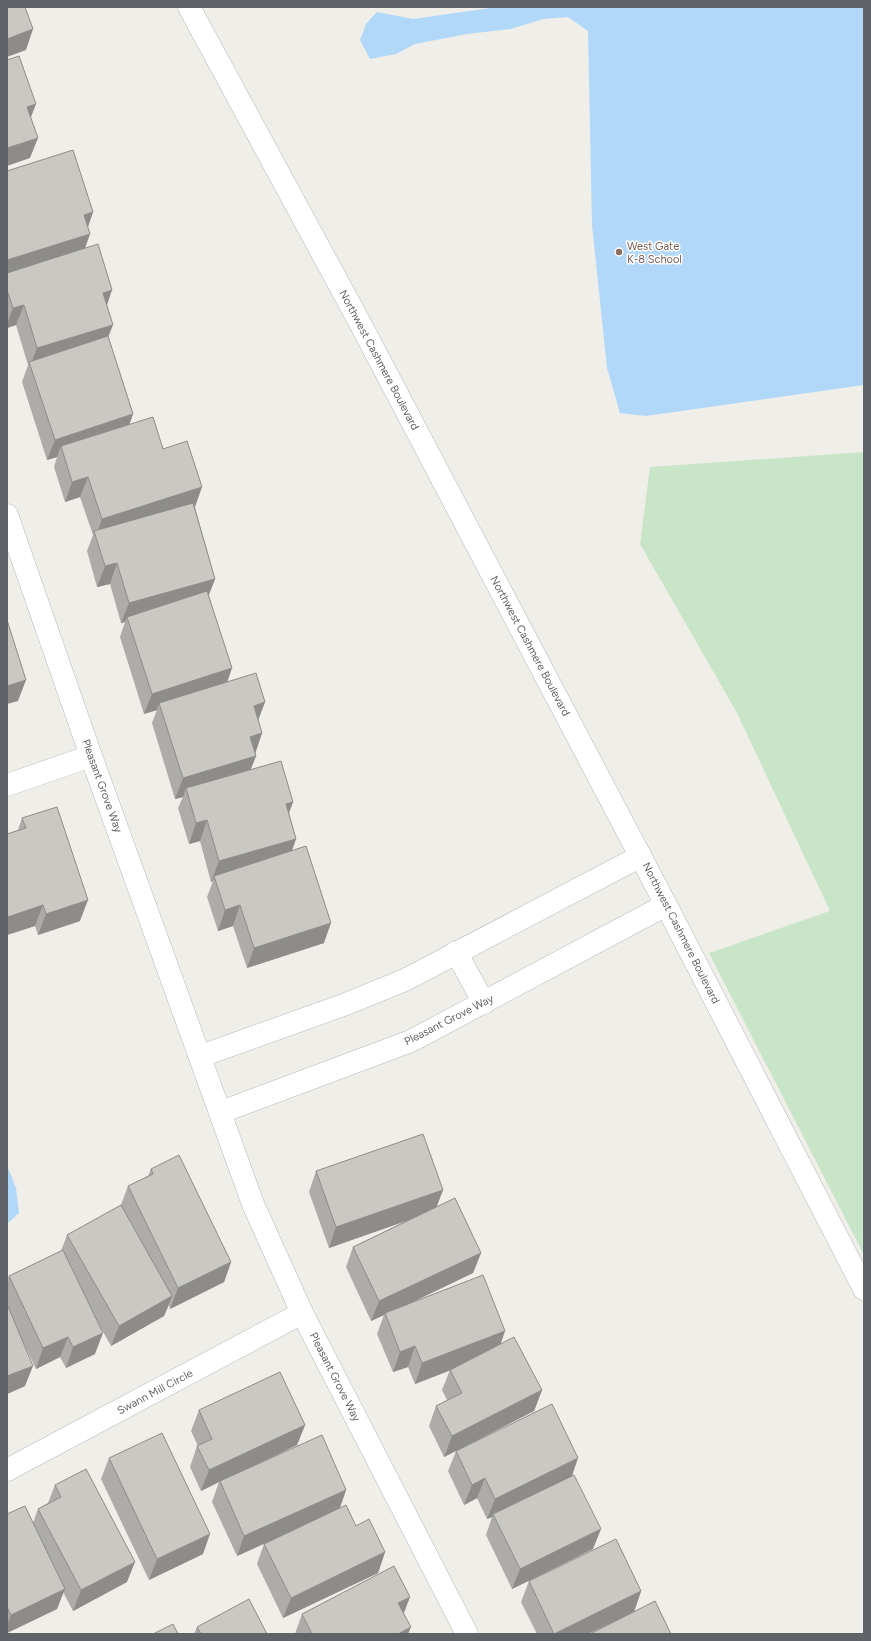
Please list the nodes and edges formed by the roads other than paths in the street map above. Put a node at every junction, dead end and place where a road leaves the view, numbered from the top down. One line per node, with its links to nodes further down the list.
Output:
1 (189, 7): 5 (street, Northwest Cashmere Boulevard)
2 (7, 515): 3 (street, Pleasant Grove Way)
3 (91, 756): 4 (street); 9 (street, Pleasant Grove Way)
4 (7, 785)
5 (641, 856): 6 (street, Northwest Cashmere Boulevard); 7 (street)
6 (666, 905): 8 (street, Pleasant Grove Way); 11 (street, Northwest Cashmere Boulevard)
7 (456, 952): 8 (street); 9 (street)
8 (484, 1003): 10 (street, Pleasant Grove Way)
9 (201, 1056): 10 (street, Pleasant Grove Way)
10 (221, 1112): 12 (street, Pleasant Grove Way)
11 (864, 1289)
12 (302, 1313): 13 (street, Swann Mill Circle); 14 (street, Pleasant Grove Way)
13 (7, 1470)
14 (467, 1634)

